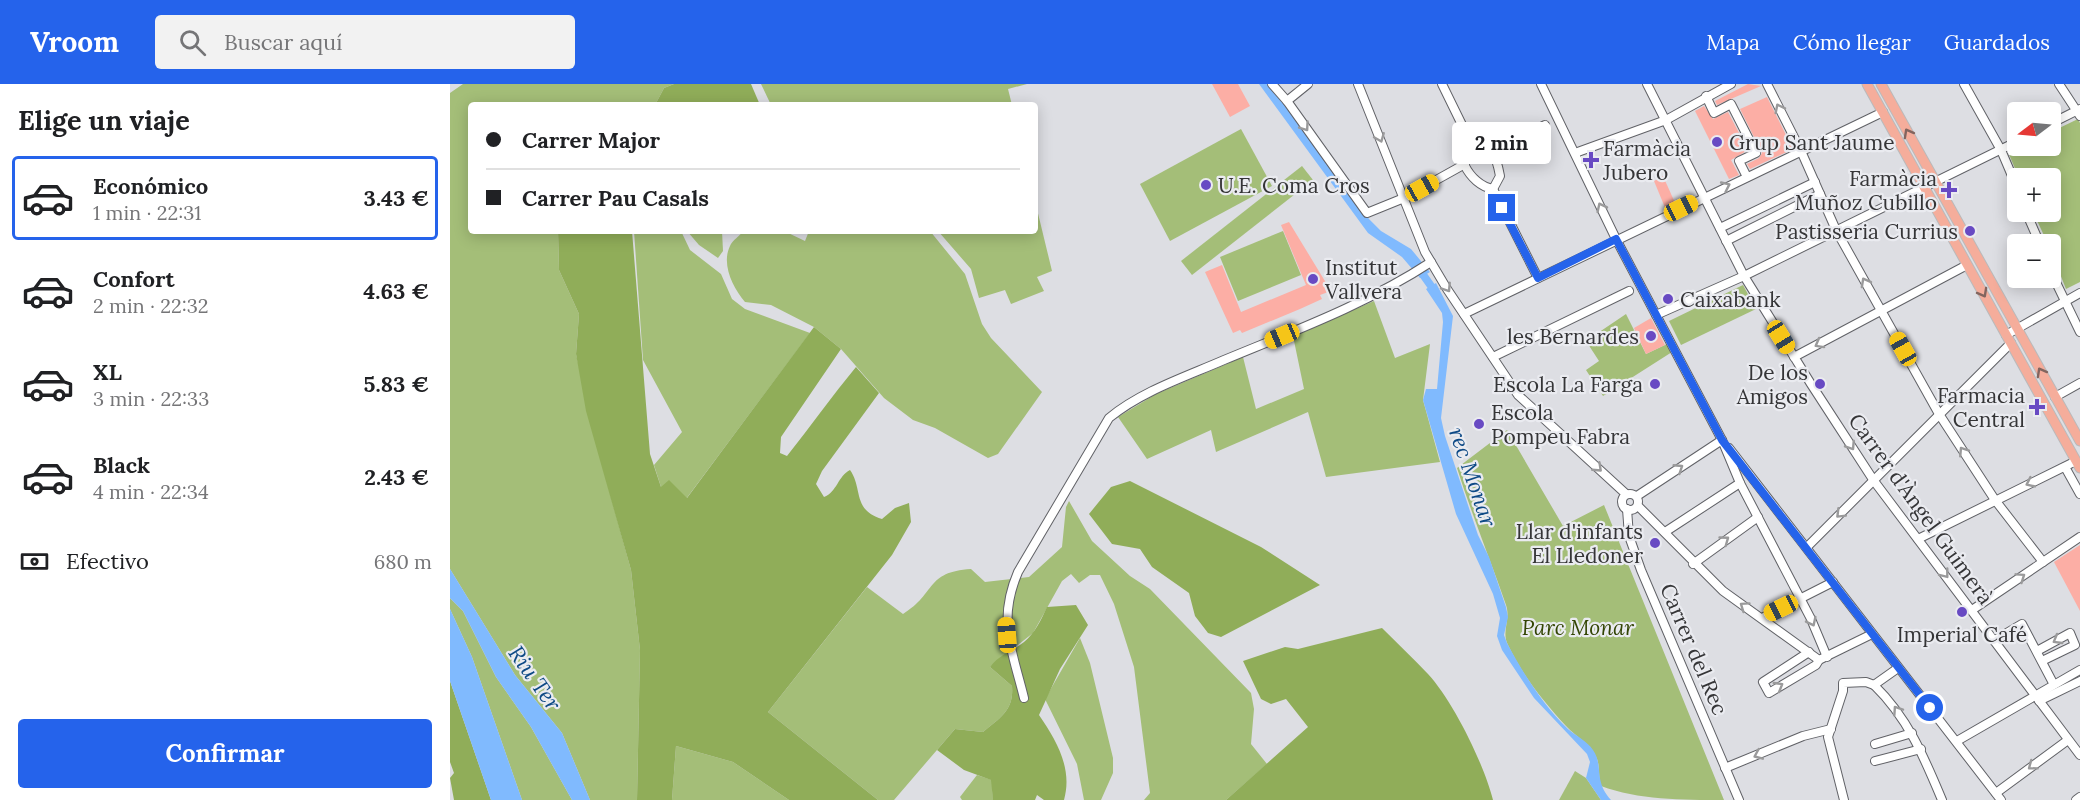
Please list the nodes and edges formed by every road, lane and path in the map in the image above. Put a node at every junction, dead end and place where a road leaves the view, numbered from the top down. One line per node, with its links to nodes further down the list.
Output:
1 (1272, 84): 14 (street)
2 (1308, 84): 14 (street)
3 (1358, 84): 35 (street, one-way to 35)
4 (1442, 84): 20 (street)
5 (1541, 84): 25 (street)
6 (1647, 84): 18 (street, Carrer d'Àngel Guimerà)
7 (1731, 84): 13 (street)
8 (1767, 84): 23 (street, one-way to 8)
9 (1867, 84): 15 (main road)
10 (1881, 84): 29 (main road, one-way to 10)
11 (1964, 84): 22 (street)
12 (2059, 84): 16 (street)
13 (1706, 96): 18 (street); 28 (street)
14 (1287, 101): 35 (street, one-way to 35)
15 (1883, 112): 23 (street); 31 (main road)
16 (2079, 112): 17 (street)
17 (2061, 119)
18 (1666, 120): 25 (street); 34 (street, Carrer d'Àngel Guimerà)
19 (1545, 125): 24 (street)
20 (1464, 129): 24 (street); 26 (street)
21 (2007, 147): 22 (street)
22 (2001, 150): 27 (street); 29 (street)
23 (1801, 151): 28 (street); 30 (street)
24 (1493, 152): 32 (street)
25 (1575, 153): 38 (street, one-way to 25)
26 (1465, 164): 32 (street); 35 (street)
27 (2009, 168)
28 (1747, 177): 34 (street, one-way to 28)
29 (1934, 181): 31 (street); 51 (main road)
30 (1815, 182): 33 (street); 36 (street)
31 (1924, 187): 37 (street); 41 (main road)
32 (1493, 189): 43 (street)
33 (1820, 194): 37 (street); 39 (street)
34 (1705, 196): 36 (street, Carrer d'Àngel Guimerà); 38 (street)
35 (1404, 198): 40 (street)
36 (1720, 228): 39 (street, Carrer d'Àngel Guimerà)
37 (1836, 230): 42 (street); 48 (street, one-way to 37)
38 (1616, 239): 43 (street); 50 (street)
39 (1726, 241): 42 (street, Carrer d'Àngel Guimerà)
40 (1429, 264): 49 (street, one-way to 49); 93 (street)
41 (1967, 265): 48 (street); 53 (main road, one-way to 53)
42 (1744, 276): 50 (street); 55 (street, Carrer d'Àngel Guimerà)
43 (1538, 278): 49 (street)
44 (2057, 288): 47 (street)
45 (1629, 291): 54 (street)
46 (2080, 293): 47 (street)
47 (2063, 302): 51 (street); 52 (street)
48 (1881, 309): 55 (street, one-way to 55); 58 (street)
49 (1464, 314): 54 (street)
50 (1656, 315): 59 (street)
51 (2018, 329): 53 (street); 57 (main road, one-way to 51)
52 (2080, 332)
53 (2008, 339): 58 (street); 61 (main road)
54 (1493, 357): 65 (street, one-way to 65)
55 (1794, 357): 63 (street, Carrer d'Àngel Guimerà, one-way to 63)
56 (2080, 383): 57 (street)
57 (2055, 397): 60 (main road)
58 (1939, 414): 63 (street); 68 (street, one-way to 58)
59 (1722, 440): 64 (street); 67 (street, one-way to 59); 75 (street)
60 (2080, 441)
61 (2078, 464): 62 (street)
62 (2065, 467): 66 (street); 68 (street, one-way to 68)
63 (1874, 481): 74 (street, Carrer d'Àngel Guimerà); 75 (street, one-way to 75)
64 (1740, 483): 71 (street); 72 (street)
65 (1626, 494): 67 (street); 70 (street)
66 (2080, 494)
67 (1637, 496): 69 (street)
68 (1995, 500): 74 (street); 76 (street)
69 (1638, 506): 70 (street); 72 (street)
70 (1627, 509): 103 (street, Carrer del Rec)
71 (1757, 515): 77 (street, one-way to 71); 79 (street)
72 (1665, 532): 77 (street)
73 (2080, 537): 76 (street)
74 (1918, 539): 80 (street, Carrer d'Àngel Guimerà, one-way to 80)
75 (1806, 547): 78 (street)
76 (2043, 562): 80 (street, one-way to 76)
77 (1693, 564): 81 (street, one-way to 77)
78 (1833, 582): 79 (street); 82 (street)
79 (1800, 599): 81 (street); 86 (street, one-way to 86)
80 (1972, 610): 83 (street, Carrer d'Àngel Guimerà)
81 (1762, 618): 85 (street)
82 (1872, 634): 86 (street); 88 (street)
83 (1995, 640): 84 (street); 94 (street, Carrer d'Àngel Guimerà)
84 (2037, 651): 87 (street); 87 (street, one-way to 84)
85 (1809, 652): 86 (street); 86 (street, one-way to 86)
86 (1823, 658)
87 (2042, 661): 91 (street)
88 (1898, 668): 92 (street); 98 (street)
89 (2080, 670): 91 (street)
90 (2080, 681): 94 (street)
91 (2053, 683): 94 (street)
92 (1874, 685): 95 (street); 96 (street, one-way to 92)
93 (1024, 698)
94 (2036, 698): 97 (street, Carrer d'Àngel Guimerà); 98 (street)
95 (1831, 729): 103 (street, one-way to 103); 107 (street)
96 (1912, 733): 99 (street); 100 (street)
97 (2068, 740): 101 (street, Carrer d'Àngel Guimerà); 104 (street, one-way to 104)
98 (1957, 741): 104 (street)
99 (1875, 744)
100 (1921, 749): 102 (street); 108 (street)
101 (2079, 751)
102 (1875, 761)
103 (1725, 768): 106 (street, Carrer del Rec)
104 (1999, 796)
105 (2080, 797): 109 (street)
106 (1738, 800)
107 (1844, 800)
108 (1942, 800)
109 (2076, 800)

